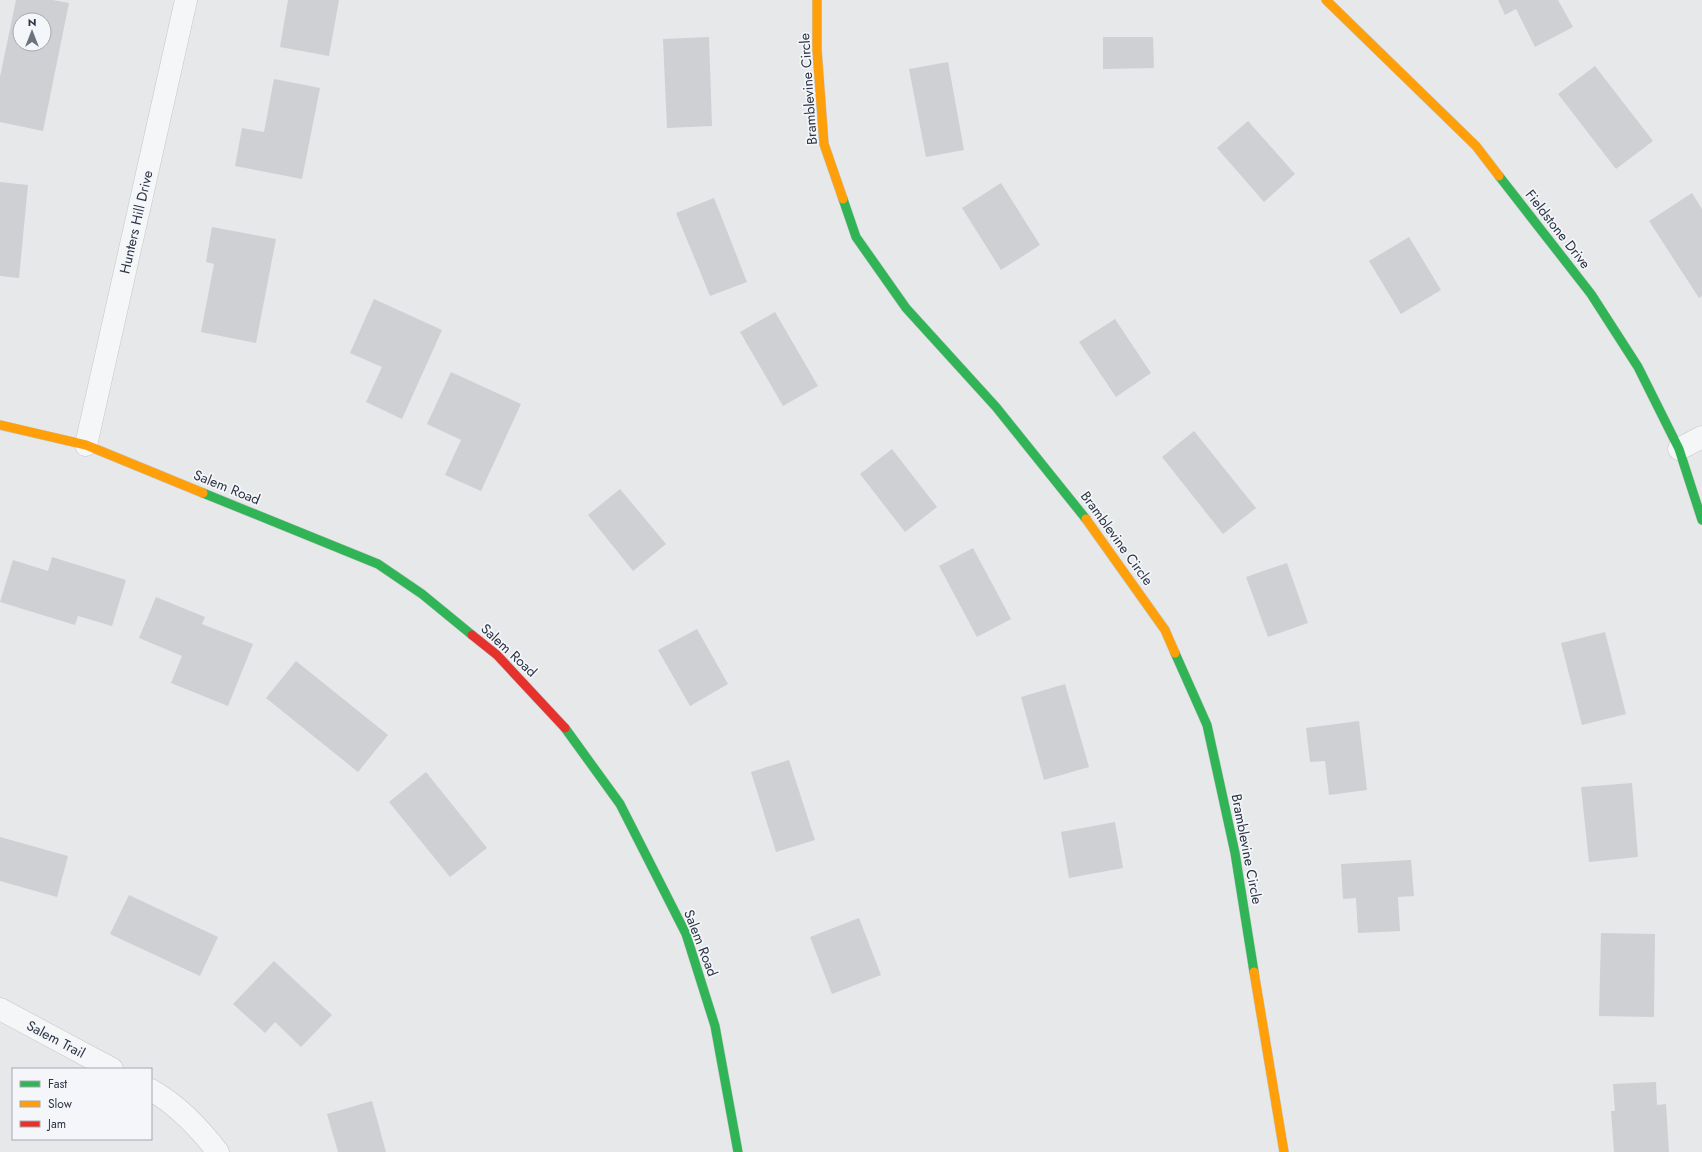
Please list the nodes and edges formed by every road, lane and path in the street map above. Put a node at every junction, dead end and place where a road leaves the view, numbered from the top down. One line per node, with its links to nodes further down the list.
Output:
1 (186, 0): 6 (street, Hunters Hill Drive)
2 (817, 0): 14 (street, Bramblevine Circle)
3 (1326, 0): 7 (street, Fieldstone Drive)
4 (0, 426): 6 (street, Salem Road)
5 (1702, 437): 7 (street)
6 (86, 445): 13 (street, Salem Road)
7 (1679, 449): 8 (street, Fieldstone Drive)
8 (1702, 520)
9 (0, 1009): 10 (street, Salem Trail)
10 (110, 1068)
11 (152, 1090): 12 (street)
12 (218, 1152)
13 (738, 1152)
14 (1284, 1152)

